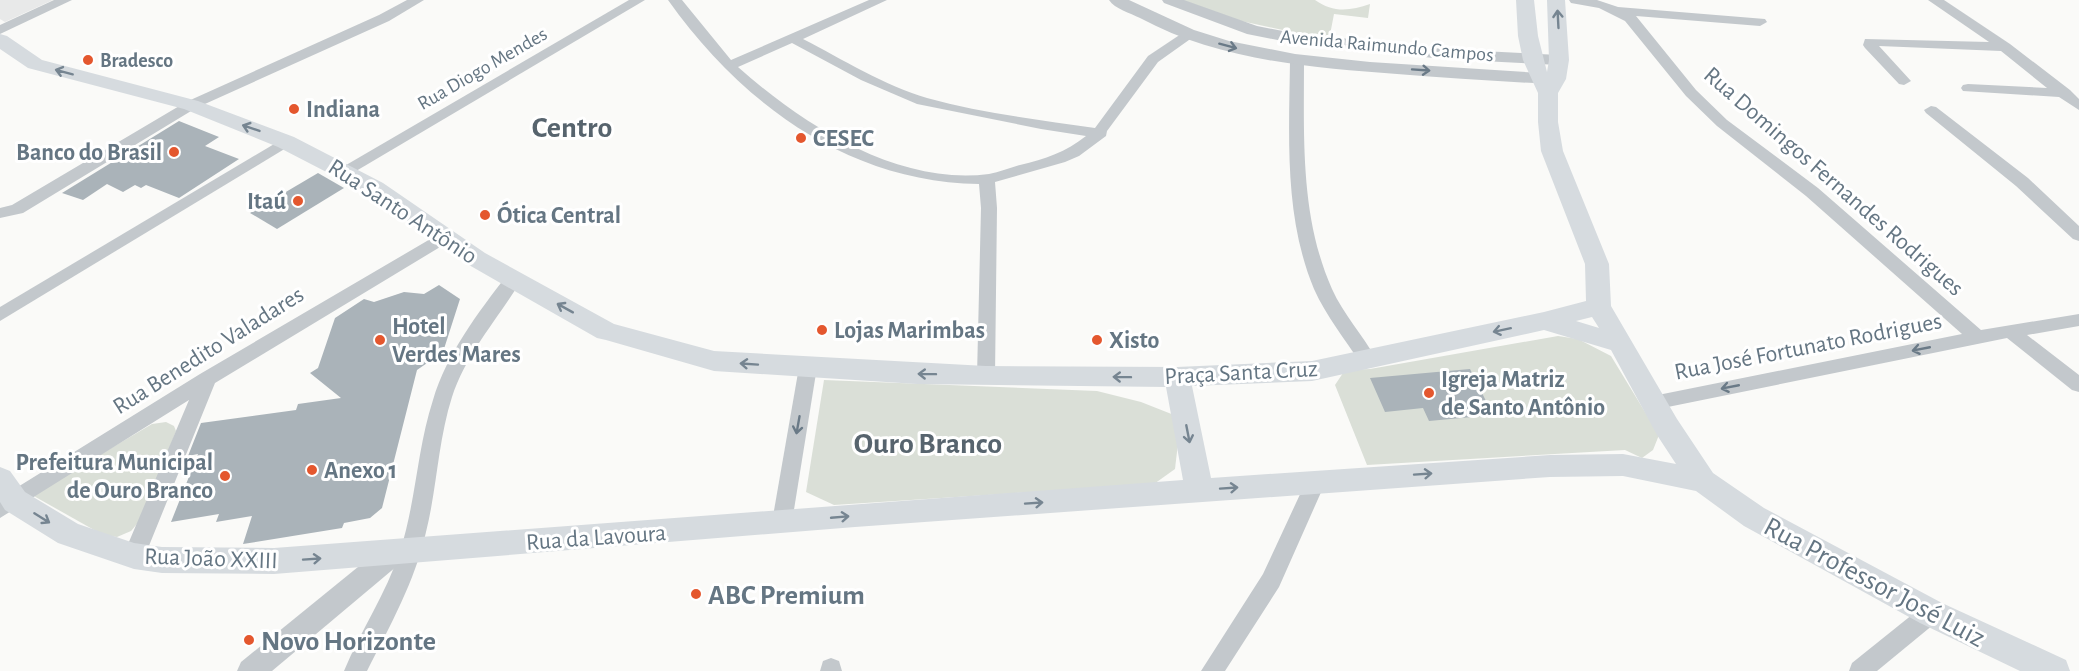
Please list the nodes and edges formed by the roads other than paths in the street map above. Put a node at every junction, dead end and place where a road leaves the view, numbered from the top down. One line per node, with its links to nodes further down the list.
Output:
1 (65, 0): 14 (street)
2 (417, 0): 30 (street)
3 (638, 0): 35 (street, Rua Diogo Mendes)
4 (675, 0): 25 (street)
5 (880, 0): 16 (street)
6 (1117, 0): 15 (street, Avenida Raimundo Campos)
7 (1170, 0): 18 (street, Avenida Raimundo Campos)
8 (1524, 0): 21 (main road)
9 (1556, 0): 26 (main road, one-way to 9)
10 (1576, 0): 12 (street, Rua Domingos Fernandes Rodrigues)
11 (1935, 0): 19 (street)
12 (1618, 11): 13 (street); 46 (street, Rua Domingos Fernandes Rodrigues)
13 (1760, 22)
14 (0, 30)
15 (1190, 35): 22 (street, Avenida Raimundo Campos, one-way to 22); 33 (street)
16 (792, 38): 25 (street); 33 (street)
17 (0, 40): 23 (main road, Rua Santo Antônio)
18 (1333, 42): 21 (street, Avenida Raimundo Campos); 24 (street)
19 (2006, 47): 27 (street); 29 (street)
20 (0, 56): 23 (main road)
21 (1532, 58): 26 (main road)
22 (1297, 61): 24 (street, Avenida Raimundo Campos); 48 (street)
23 (35, 64): 30 (main road, Rua Santo Antônio, one-way to 23)
24 (1328, 64): 26 (street, Avenida Raimundo Campos, one-way to 26)
25 (729, 66): 36 (street)
26 (1550, 78): 41 (main road)
27 (1904, 81)
28 (1968, 87): 29 (street)
29 (2064, 93): 31 (street)
30 (191, 105): 34 (main road, Rua Santo Antônio, one-way to 30); 37 (street)
31 (2079, 106)
32 (1931, 110): 38 (street)
33 (1101, 133): 36 (street)
34 (286, 142): 35 (main road, Rua Santo Antônio); 42 (street)
35 (346, 171): 39 (main road, Rua Santo Antônio)
36 (987, 179): 50 (street)
37 (0, 213)
38 (2079, 235)
39 (444, 237): 40 (main road, Rua Santo Antônio); 52 (street, Rua Benedito Valadares)
40 (513, 279): 49 (main road, Rua Santo Antônio, one-way to 40); 62 (street)
41 (1599, 306): 44 (main road, Praça Santa Cruz); 47 (main road)
42 (0, 315)
43 (2079, 320): 45 (street, Rua José Fortunato Rodrigues)
44 (1544, 321): 47 (main road); 48 (main road, Praça Santa Cruz, one-way to 48)
45 (2010, 331): 46 (street, Rua José Fortunato Rodrigues); 53 (street)
46 (1978, 338): 54 (street, Rua José Fortunato Rodrigues, one-way to 54)
47 (1618, 343): 54 (main road)
48 (1367, 359): 51 (main road, Praça Santa Cruz)
49 (808, 368): 50 (main road, Praça Santa Cruz, one-way to 49); 61 (street, one-way to 61)
50 (986, 376): 51 (main road, Praça Santa Cruz, one-way to 50)
51 (1177, 377): 59 (main road, one-way to 59)
52 (207, 379): 60 (street, Rua Benedito Valadares); 63 (street)
53 (2079, 385)
54 (1653, 403): 55 (main road)
55 (1667, 427): 56 (main road); 58 (main road)
56 (1623, 465): 57 (main road, one-way to 56); 58 (main road)
57 (1316, 481): 59 (main road, one-way to 57); 67 (street)
58 (1702, 481): 64 (main road, Rua Professor José Luiz)
59 (1199, 490): 61 (main road, one-way to 59)
60 (5, 496): 63 (main road, Rua João XXIII, one-way to 63)
61 (782, 522): 62 (main road, Rua da Lavoura)
62 (402, 552): 63 (main road, Rua João XXIII, one-way to 62); 65 (street); 66 (street)
63 (134, 556)
64 (1931, 613): 68 (street); 69 (main road, Rua Professor José Luiz)
65 (251, 671)
66 (355, 671)
67 (1212, 671)
68 (1860, 671)
69 (2054, 671)

